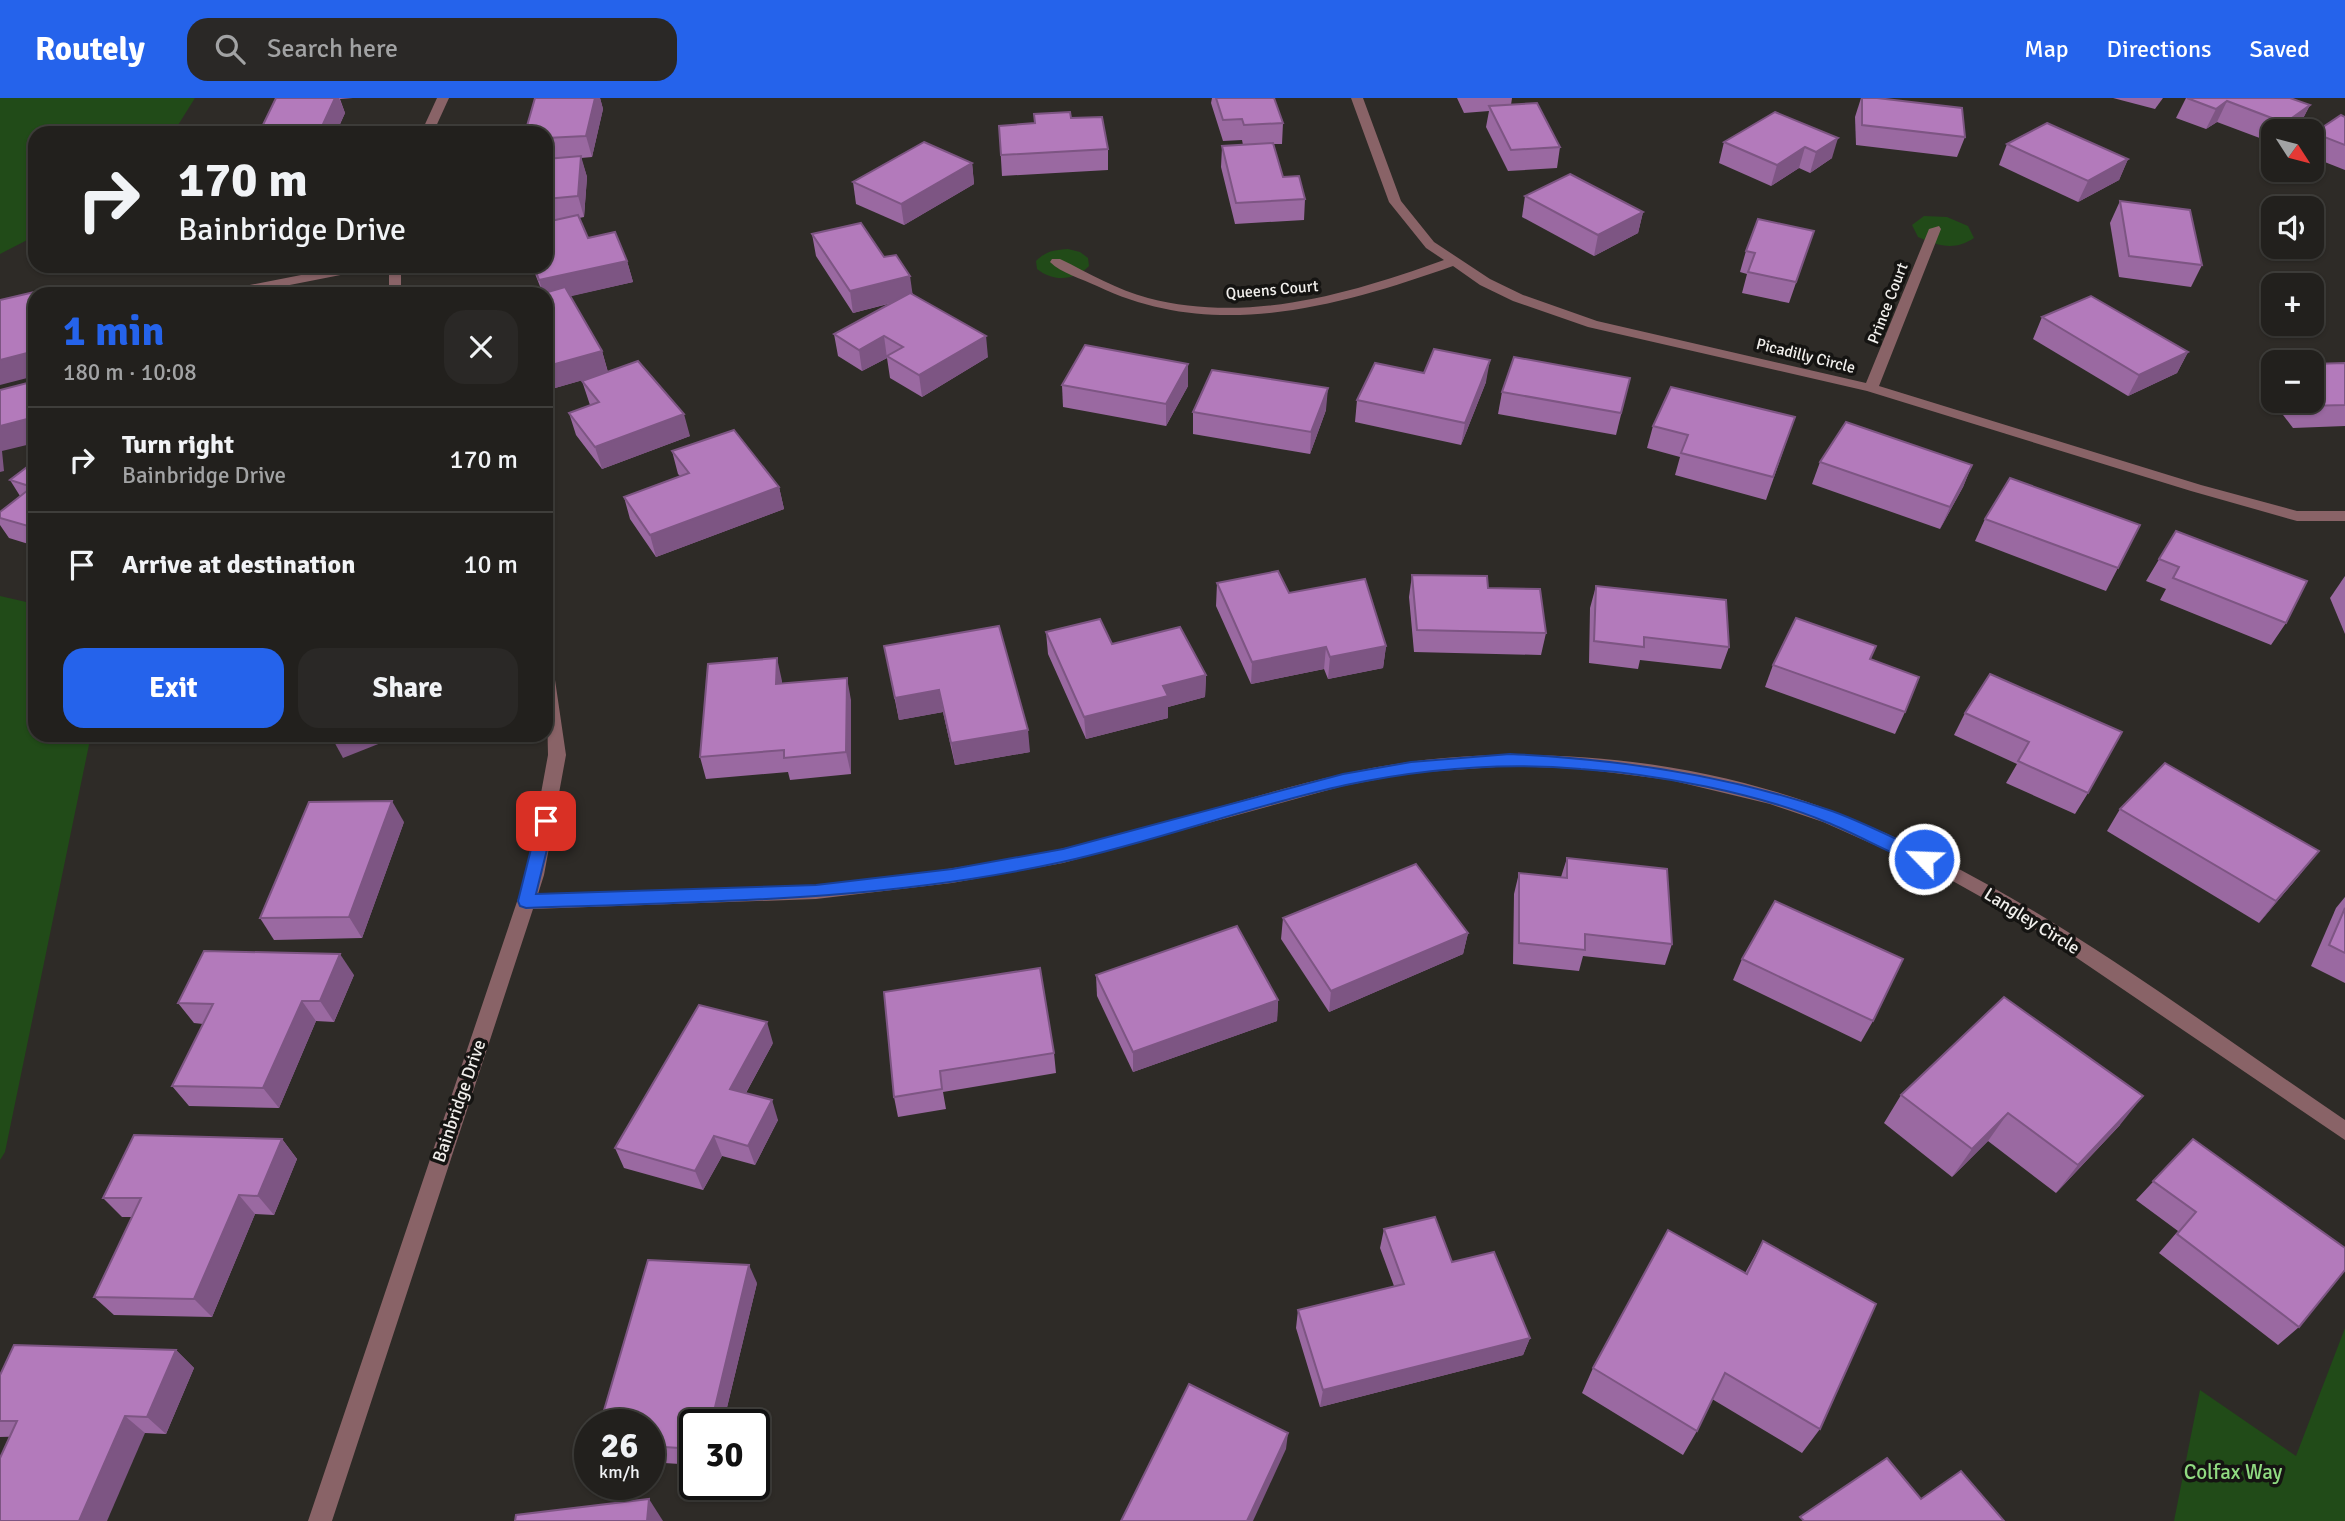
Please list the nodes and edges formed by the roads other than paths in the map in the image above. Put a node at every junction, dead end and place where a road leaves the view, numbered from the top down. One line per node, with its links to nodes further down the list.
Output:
1 (443, 98): 3 (street)
2 (1357, 98): 6 (street, Picadilly Circle)
3 (429, 126)
4 (1935, 229): 9 (street, Prince Court)
5 (1056, 262): 6 (street, Queens Court)
6 (1452, 262): 9 (street, Picadilly Circle)
7 (330, 273): 8 (street)
8 (260, 287)
9 (1871, 388): 10 (street, Picadilly Circle)
10 (2345, 516)
11 (553, 725): 12 (street, Bainbridge Drive)
12 (526, 901): 13 (street, Langley Circle); 14 (street, Bainbridge Drive)
13 (2345, 1131)
14 (320, 1521)

